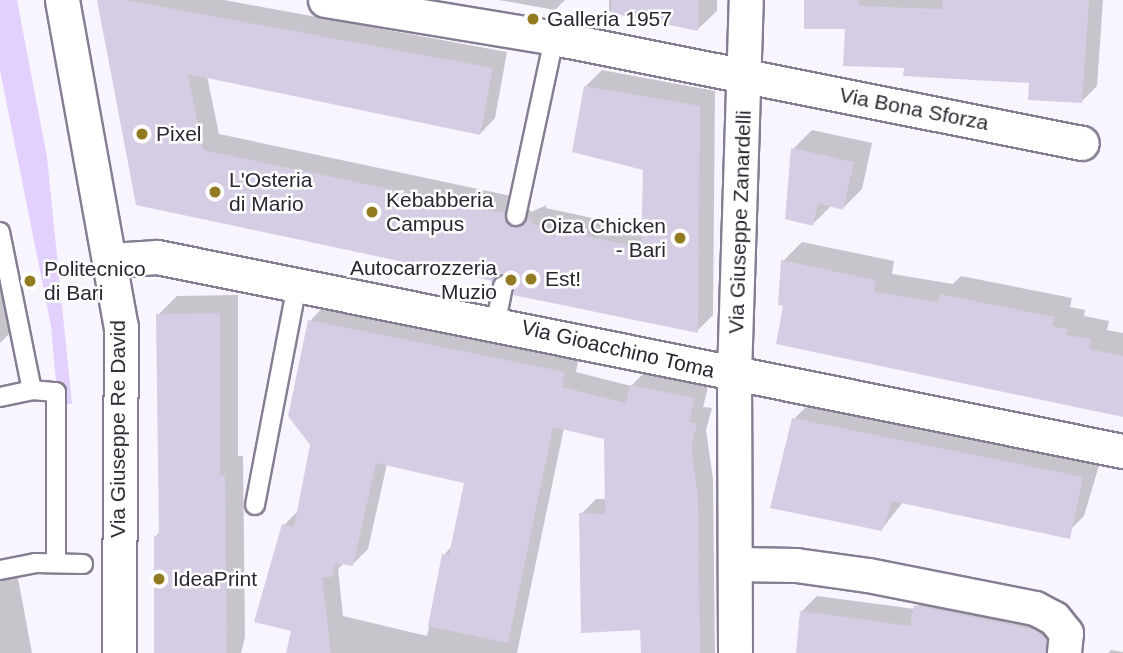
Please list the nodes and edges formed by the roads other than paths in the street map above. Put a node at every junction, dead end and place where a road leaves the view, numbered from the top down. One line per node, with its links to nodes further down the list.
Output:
1 (62, 0): 9 (street, Via Giuseppe Re David)
2 (325, 0): 4 (street, Via Bona Sforza)
3 (746, 0): 5 (street, Via Giuseppe Zanardelli)
4 (554, 38): 5 (street, Via Bona Sforza); 7 (lane)
5 (746, 75): 6 (street, Via Bona Sforza); 13 (street, Via Giuseppe Zanardelli)
6 (1082, 143)
7 (516, 216)
8 (0, 232): 14 (lane)
9 (111, 260): 10 (street, Via Gioacchino Toma); 22 (street, Via Giuseppe Re David)
10 (297, 284): 12 (street, Via Gioacchino Toma); 17 (lane)
11 (503, 286): 12 (lane)
12 (496, 322): 13 (street, Via Gioacchino Toma)
13 (734, 375): 16 (street, Via Gioacchino Toma); 20 (street, Via Giuseppe Zanardelli)
14 (32, 390): 15 (lane); 18 (lane)
15 (0, 397)
16 (1123, 451)
17 (255, 505)
18 (56, 563): 19 (lane); 21 (lane)
19 (83, 564)
20 (735, 564): 23 (street, Via Giuseppe Zanardelli); 24 (street)
21 (0, 570)
22 (119, 653)
23 (735, 653)
24 (1064, 653)

